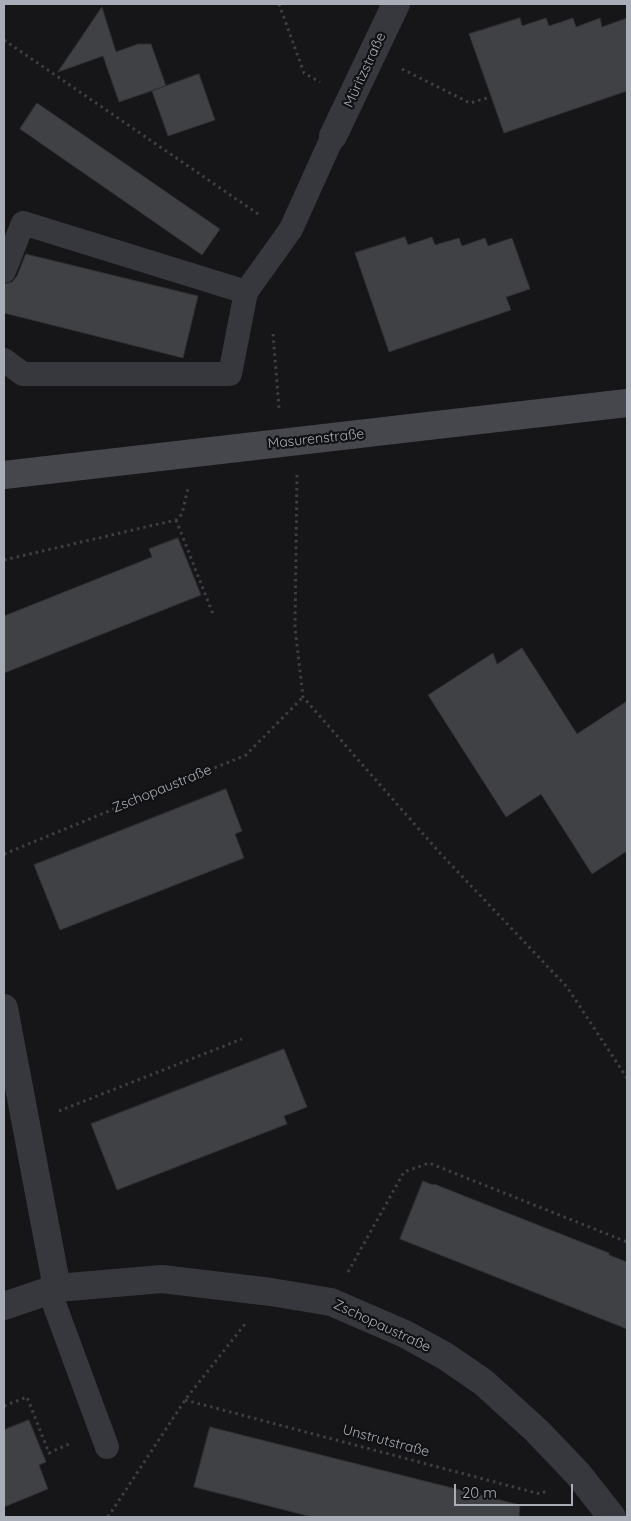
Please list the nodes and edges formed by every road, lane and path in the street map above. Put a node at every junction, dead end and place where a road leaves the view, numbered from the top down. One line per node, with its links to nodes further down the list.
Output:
1 (279, 4): 6 (path)
2 (396, 4): 4 (street, Müritzstraße)
3 (4, 40): 8 (path)
4 (372, 55): 5 (path); 6 (street, Müritzstraße)
5 (488, 98)
6 (351, 99): 7 (street, Müritzstraße)
7 (333, 136): 10 (lane)
8 (266, 220)
9 (4, 271): 10 (lane)
10 (246, 292): 11 (lane); 13 (path)
11 (4, 360)
12 (627, 403): 13 (main road, Masurenstraße)
13 (290, 442): 14 (main road, Masurenstraße); 19 (path)
14 (4, 475)
15 (189, 484): 16 (path)
16 (176, 520): 17 (path); 18 (path)
17 (4, 560)
18 (213, 614)
19 (303, 697): 20 (path, Zschopaustraße); 23 (path)
20 (4, 854)
21 (4, 1008): 24 (street)
22 (242, 1039): 24 (path)
23 (627, 1078)
24 (26, 1124): 26 (street)
25 (627, 1242): 28 (path)
26 (53, 1289): 27 (street, Zschopaustraße); 29 (street, Zschopaustraße); 32 (lane)
27 (271, 1292): 28 (street, Zschopaustraße); 30 (path)
28 (331, 1302): 34 (street, Zschopaustraße)
29 (4, 1306)
30 (184, 1400): 34 (path, Unstrutstraße); 35 (path)
31 (4, 1406): 33 (path)
32 (107, 1447)
33 (48, 1454)
34 (578, 1474): 36 (street, Zschopaustraße)
35 (108, 1517)
36 (612, 1517)

